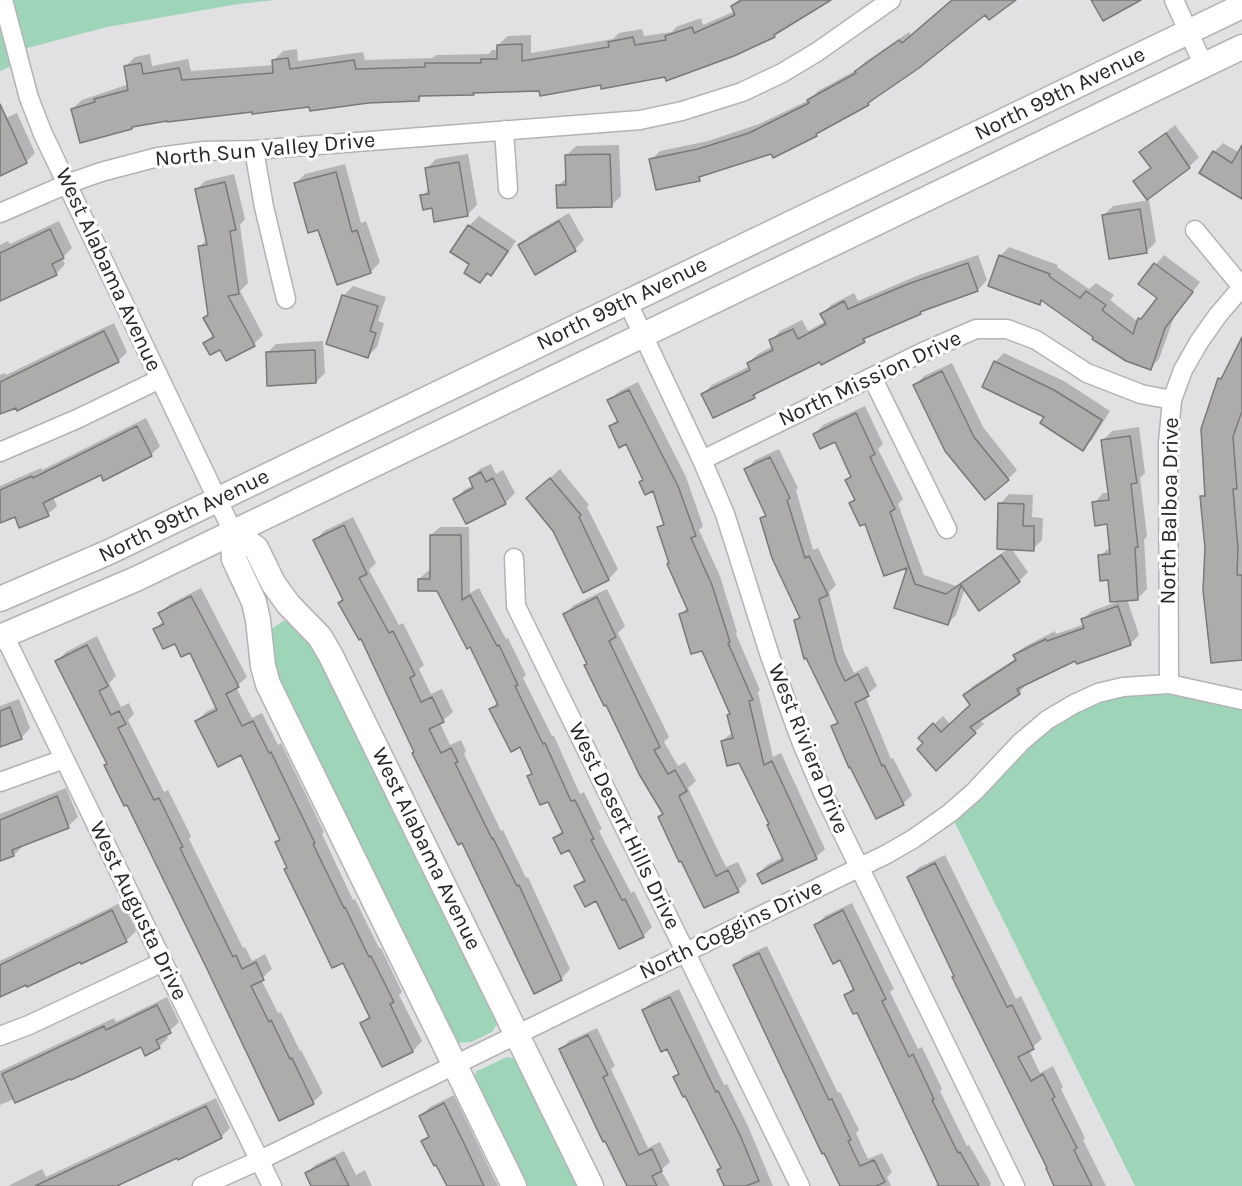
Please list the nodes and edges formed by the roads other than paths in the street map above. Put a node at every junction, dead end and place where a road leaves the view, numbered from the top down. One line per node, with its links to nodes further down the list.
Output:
1 (3, 0): 10 (street, West Alabama Avenue)
2 (891, 0): 8 (street, North Sun Valley Drive)
3 (1174, 0): 5 (street)
4 (1242, 6): 5 (main road, North 99th Avenue)
5 (1189, 32): 7 (street); 16 (main road, North 99th Avenue)
6 (1242, 47): 7 (main road, North 99th Avenue)
7 (1204, 66): 17 (main road, North 99th Avenue)
8 (504, 130): 9 (street, North Sun Valley Drive); 11 (street)
9 (254, 150): 10 (street, North Sun Valley Drive); 15 (street)
10 (67, 184): 12 (street, North Sun Valley Drive); 19 (street, West Alabama Avenue)
11 (508, 189)
12 (0, 213)
13 (1195, 230): 14 (street, North Balboa Drive)
14 (1242, 287): 20 (street, North Balboa Drive)
15 (286, 299)
16 (627, 301): 17 (street, West Riviera Drive); 23 (main road, North 99th Avenue)
17 (644, 336): 22 (street, West Riviera Drive); 25 (main road, North 99th Avenue)
18 (872, 377): 20 (street, North Mission Drive); 22 (street, North Mission Drive); 24 (street)
19 (160, 379): 21 (street); 23 (street, West Alabama Avenue)
20 (1172, 400): 29 (street, North Balboa Drive)
21 (0, 452)
22 (702, 460): 33 (street, West Riviera Drive)
23 (218, 500): 25 (street, West Alabama Avenue); 27 (main road, North 99th Avenue)
24 (946, 529)
25 (233, 532): 28 (main road, North 99th Avenue); 36 (main road, West Alabama Avenue); 38 (main road, West Alabama Avenue)
26 (514, 558): 34 (street, West Desert Hills Drive)
27 (0, 598)
28 (2, 636): 31 (street, West Augusta Drive)
29 (1169, 684): 30 (street, North Coggins Drive); 33 (street, North Coggins Drive)
30 (1242, 700)
31 (64, 759): 32 (street); 35 (street, West Augusta Drive)
32 (0, 782)
33 (858, 868): 34 (street, North Coggins Drive); 45 (street, West Riviera Drive)
34 (687, 952): 36 (street, North Coggins Drive); 44 (street, West Desert Hills Drive)
35 (163, 962): 37 (street); 39 (street, West Augusta Drive)
36 (517, 1035): 38 (street, North Coggins Drive); 43 (main road, West Alabama Avenue)
37 (0, 1036)
38 (455, 1066): 39 (street, North Coggins Drive); 42 (main road, West Alabama Avenue)
39 (260, 1160): 40 (street, North Coggins Drive); 41 (street, West Augusta Drive)
40 (202, 1186)
41 (272, 1186)
42 (514, 1186)
43 (591, 1186)
44 (800, 1186)
45 (1015, 1186)

